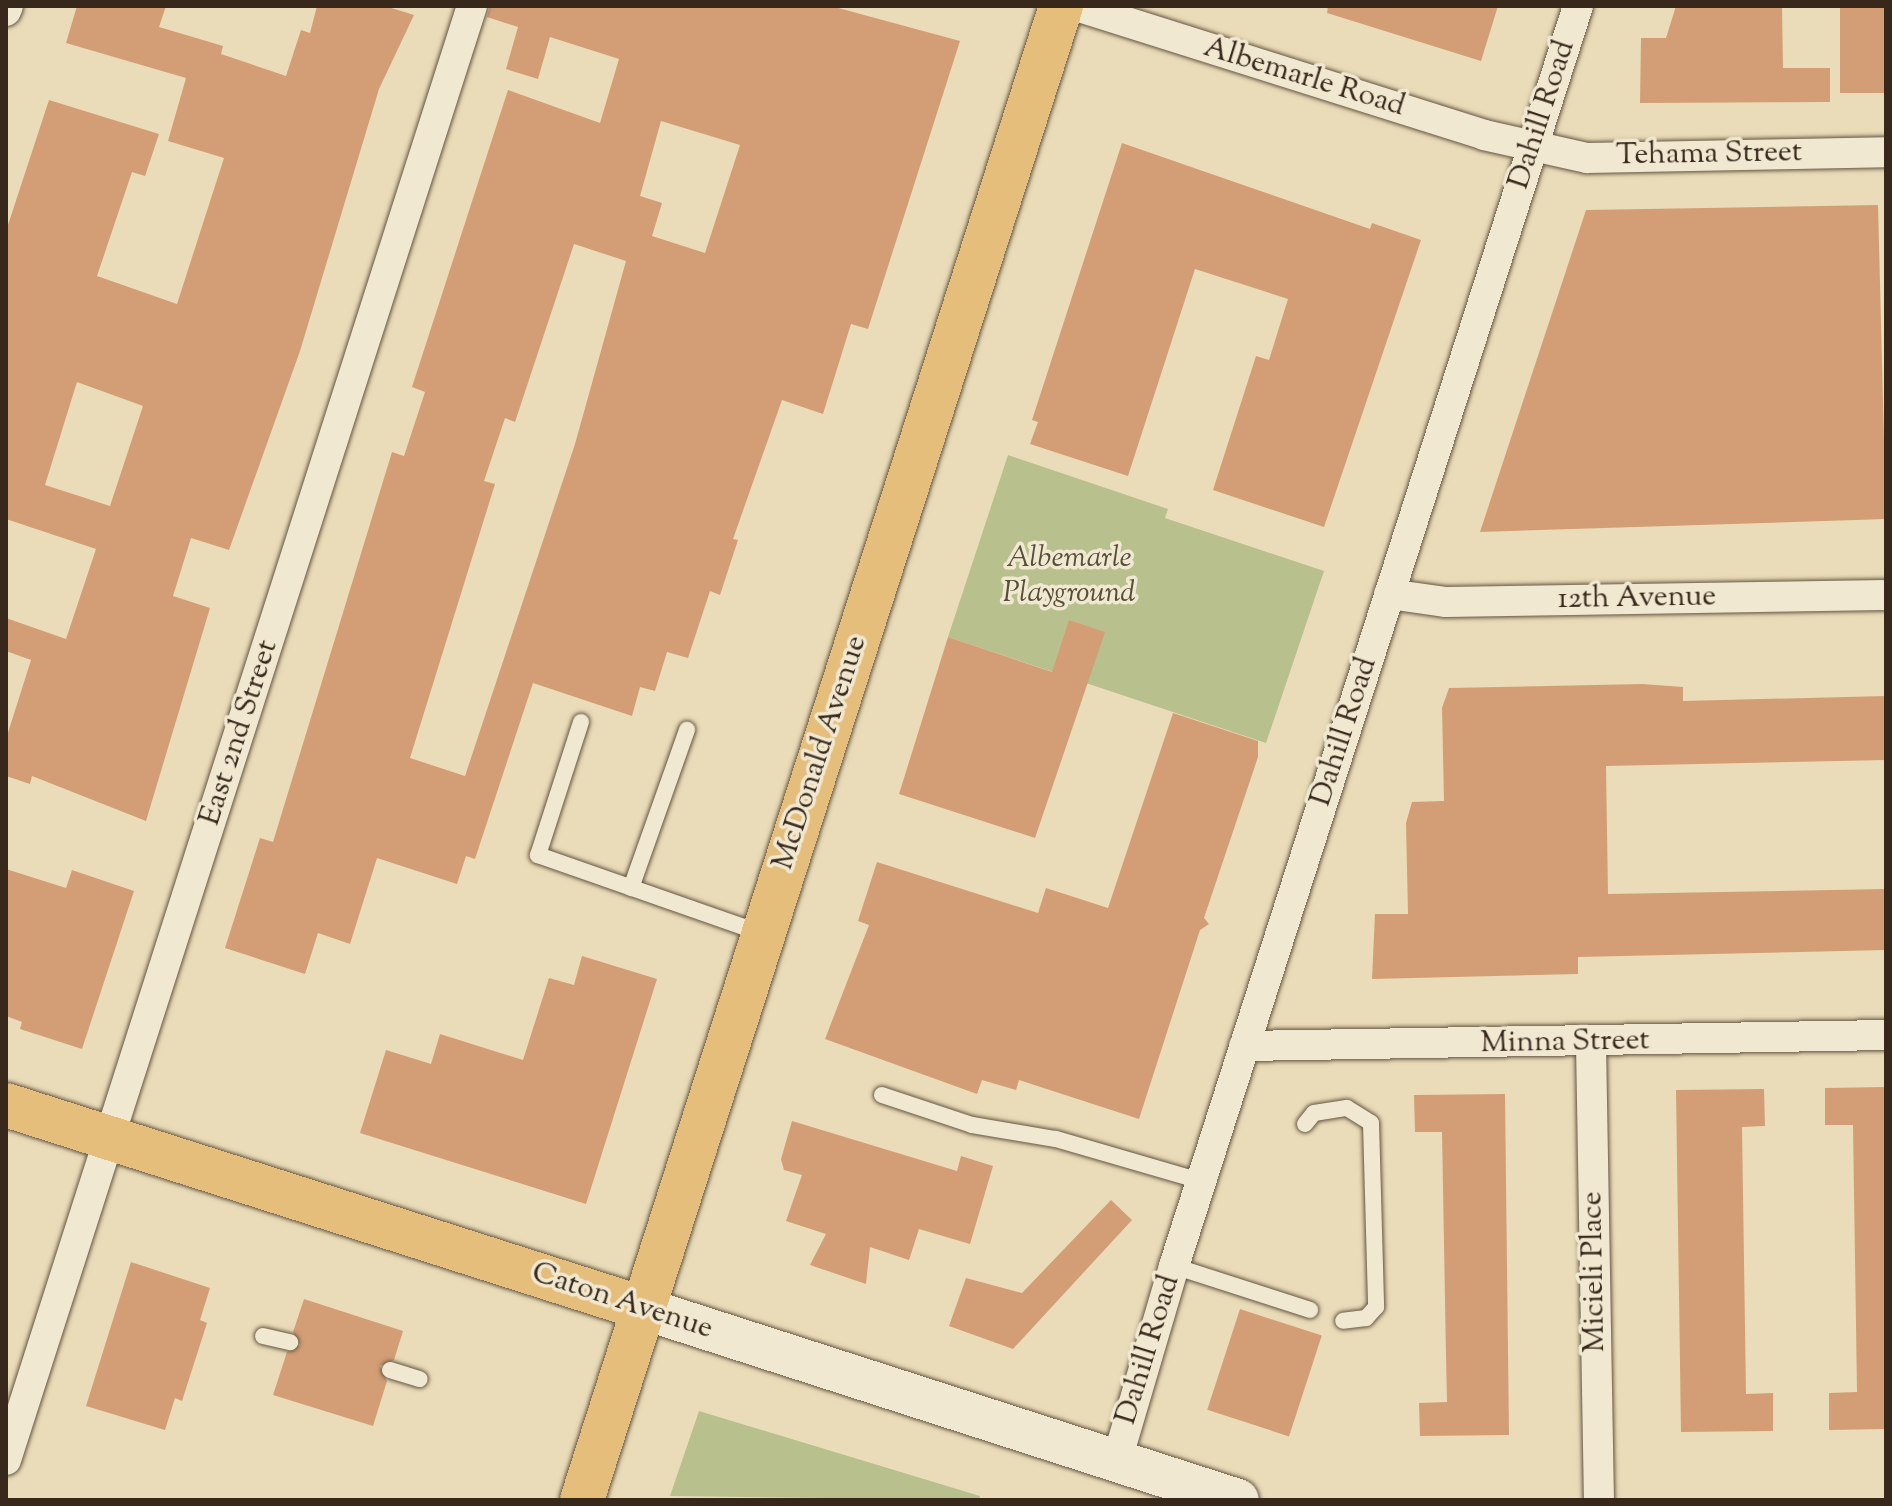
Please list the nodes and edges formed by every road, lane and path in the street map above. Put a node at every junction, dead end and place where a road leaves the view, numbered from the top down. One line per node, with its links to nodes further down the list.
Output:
1 (472, 6): 19 (street, East 2nd Street)
2 (1061, 6): 12 (main road, McDonald Avenue)
3 (1076, 6): 5 (street, Albemarle Road)
4 (1578, 6): 5 (street, Dahill Road)
5 (1533, 146): 6 (street, Tehama Street); 7 (street, Dahill Road)
6 (1886, 152)
7 (1389, 594): 8 (street, 12th Avenue); 15 (street, Dahill Road)
8 (1886, 595)
9 (581, 722): 11 (lane)
10 (687, 730): 11 (lane)
11 (631, 888): 12 (lane)
12 (763, 933): 22 (main road, McDonald Avenue)
13 (1886, 1035): 14 (street, Minna Street)
14 (1591, 1044): 15 (street, Minna Street); 33 (street, Micieli Place)
15 (1244, 1046): 20 (street, Dahill Road)
16 (882, 1095): 20 (lane)
17 (6, 1105): 19 (main road, Caton Avenue)
18 (1305, 1124): 24 (lane)
19 (110, 1138): 22 (main road, Caton Avenue); 29 (street, East 2nd Street)
20 (1201, 1181): 21 (street, Dahill Road)
21 (1174, 1266): 23 (lane); 30 (street, Dahill Road)
22 (642, 1308): 30 (main road, Caton Avenue); 31 (main road, McDonald Avenue)
23 (1310, 1310)
24 (1343, 1321)
25 (263, 1336): 26 (lane)
26 (290, 1342)
27 (390, 1370): 28 (lane)
28 (420, 1379)
29 (6, 1460)
30 (1117, 1460): 32 (main road, Caton Avenue)
31 (582, 1500)
32 (1238, 1500)
33 (1599, 1500)

